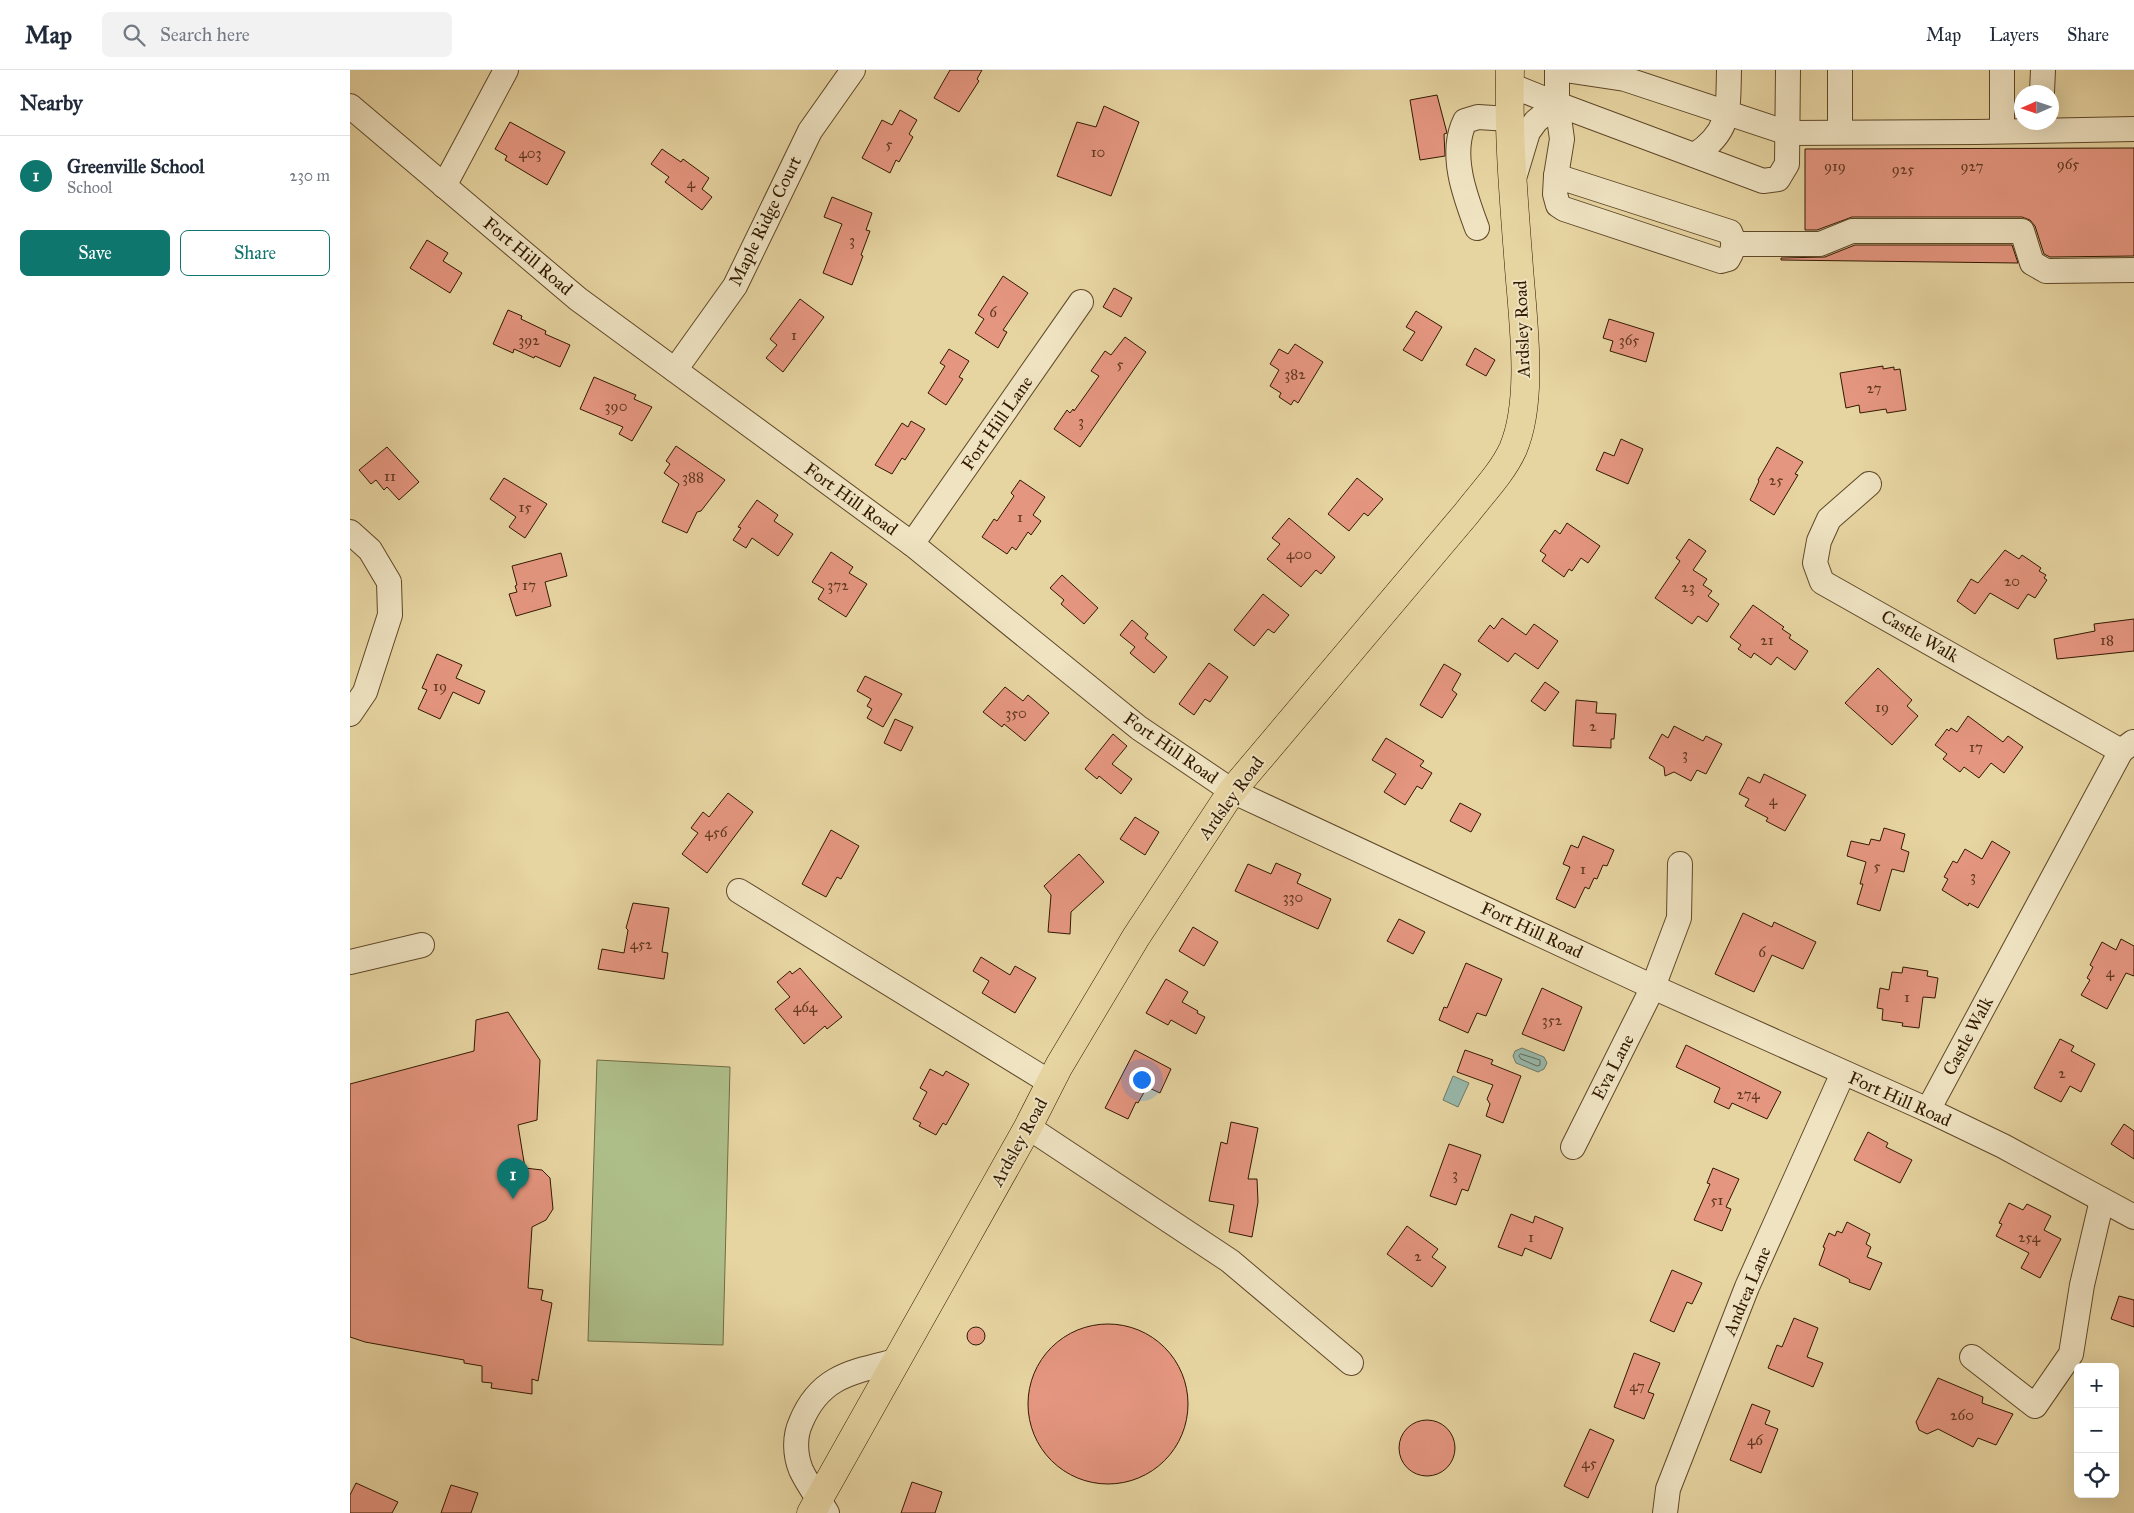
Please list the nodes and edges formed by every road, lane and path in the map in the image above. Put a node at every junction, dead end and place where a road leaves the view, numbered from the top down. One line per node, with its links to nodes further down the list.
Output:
1 (506, 70): 24 (street)
2 (853, 70): 28 (street, Maple Ridge Court)
3 (1557, 70): 12 (street)
4 (1566, 70): 14 (street)
5 (1729, 70): 14 (street)
6 (1788, 70): 21 (street)
7 (1840, 70): 19 (street)
8 (2002, 70): 20 (street)
9 (2043, 70): 11 (street)
10 (1510, 77): 12 (street); 15 (main road, Ardsley Road)
11 (2042, 85)
12 (1557, 104): 22 (street); 23 (street); 26 (street)
13 (350, 106): 24 (street, Fort Hill Road)
14 (1728, 113): 21 (street); 22 (street)
15 (1509, 119): 23 (main road, Ardsley Road); 25 (street)
16 (2059, 127): 17 (street)
17 (2134, 129)
18 (2014, 130): 20 (street)
19 (1840, 131): 20 (street); 21 (street)
20 (2002, 131)
21 (1788, 133): 22 (street)
22 (1695, 155)
23 (1512, 181): 34 (main road, Ardsley Road)
24 (444, 186): 28 (street, Fort Hill Road)
25 (1478, 228)
26 (2134, 270)
27 (1081, 302): 31 (street, Fort Hill Lane)
28 (675, 370): 31 (street, Fort Hill Road)
29 (1868, 484): 33 (street, Castle Walk)
30 (350, 532): 32 (street)
31 (912, 544): 34 (street, Fort Hill Road)
32 (350, 714)
33 (2128, 746): 42 (street, Castle Walk)
34 (1232, 790): 39 (street, Fort Hill Road); 41 (main road, Ardsley Road)
35 (1680, 864): 39 (street, Eva Lane)
36 (739, 891): 41 (street)
37 (422, 944): 38 (street)
38 (350, 962)
39 (1653, 987): 40 (street, Fort Hill Road); 44 (street, Eva Lane)
40 (1843, 1073): 42 (street, Fort Hill Road); 51 (street, Andrea Lane)
41 (1051, 1083): 43 (main road, Ardsley Road)
42 (1928, 1110): 45 (street, Fort Hill Road)
43 (1028, 1127): 48 (main road, Ardsley Road); 49 (street)
44 (1572, 1148)
45 (2102, 1200): 46 (street, Fort Hill Road); 47 (street)
46 (2134, 1217)
47 (1972, 1357)
48 (896, 1361): 50 (main road, Ardsley Road); 50 (street)
49 (1351, 1363)
50 (819, 1509)
51 (1665, 1513)

